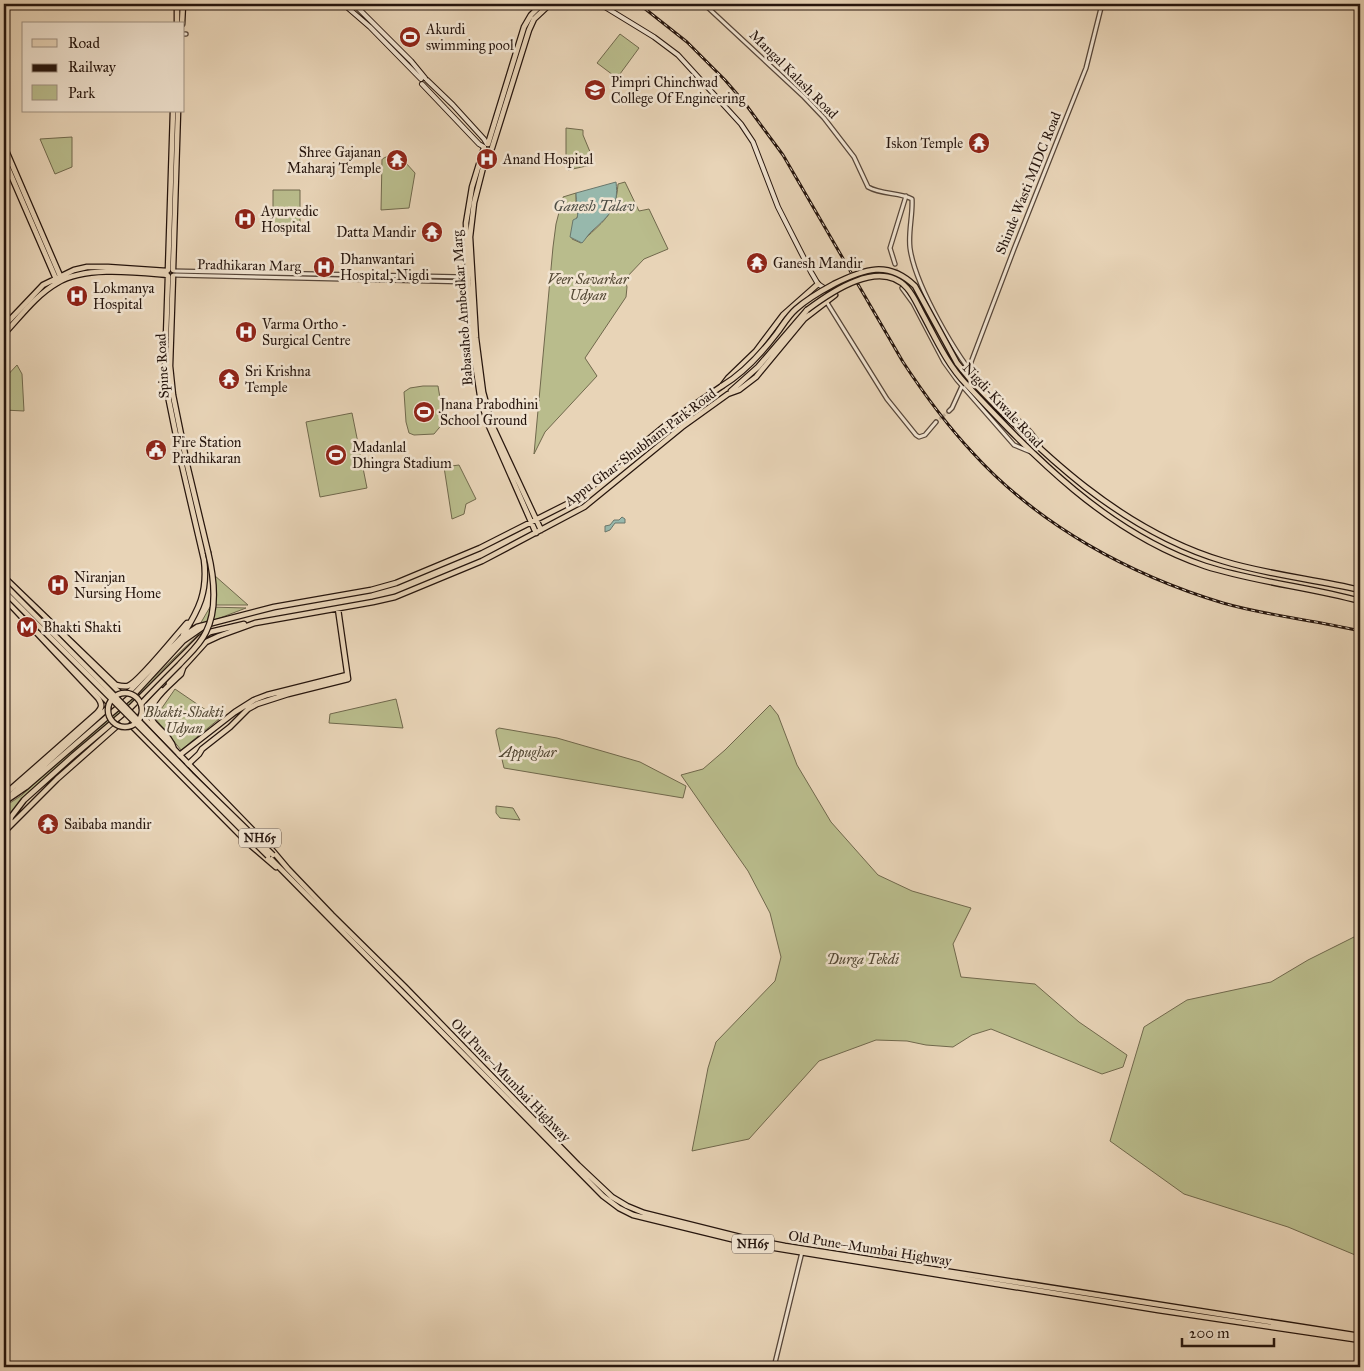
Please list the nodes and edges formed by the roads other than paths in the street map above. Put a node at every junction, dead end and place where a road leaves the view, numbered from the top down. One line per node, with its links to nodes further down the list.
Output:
1 (177, 4): 10 (main road)
2 (183, 4): 11 (main road)
3 (354, 4): 9 (main road); 12 (main road)
4 (542, 4): 16 (main road, Babasaheb Ambedkar Marg)
5 (550, 4): 16 (main road)
6 (600, 4): 23 (main road)
7 (704, 4): 18 (street, Mangal Kalash Road)
8 (1102, 4): 29 (street, Shinde Wasti MIDC Road)
9 (346, 5): 12 (main road)
10 (176, 22)
11 (182, 22)
12 (424, 79): 16 (main road); 16 (main road)
13 (173, 112): 20 (main road)
14 (178, 112): 20 (main road)
15 (4, 146): 21 (main road)
16 (486, 147): 22 (main road, Babasaheb Ambedkar Marg)
17 (4, 159): 21 (main road)
18 (908, 197): 19 (street); 29 (street)
19 (895, 264)
20 (170, 273): 21 (main road); 22 (street, Pradhikaran Marg); 37 (main road)
21 (59, 279): 27 (main road); 28 (main road)
22 (470, 280): 38 (main road, Babasaheb Ambedkar Marg); 39 (main road, Babasaheb Ambedkar Marg)
23 (818, 284): 25 (main road); 30 (main road, Appu Ghar-Shubham Park Road)
24 (902, 288): 31 (street)
25 (835, 295): 26 (main road, Appu Ghar-Shubham Park Road)
26 (826, 301): 32 (main road, Appu Ghar-Shubham Park Road); 34 (street)
27 (4, 326)
28 (4, 334)
29 (968, 369): 31 (street, Shinde Wasti MIDC Road); 35 (street)
30 (722, 386): 35 (main road, Nigdi-Kiwale Road, bridge); 38 (main road, Appu Ghar-Shubham Park Road)
31 (962, 386): 33 (street, Shinde Wasti MIDC Road); 36 (street)
32 (728, 394): 36 (main road, Nigdi-Kiwale Road, bridge); 40 (main road, Appu Ghar-Shubham Park Road)
33 (949, 411)
34 (936, 422)
35 (1041, 448): 44 (main road, Nigdi-Kiwale Road)
36 (1032, 452): 47 (main road, Nigdi-Kiwale Road)
37 (183, 456): 50 (main road); 60 (main road, bridge)
38 (536, 518): 39 (main road); 40 (main road, Babasaheb Ambedkar Marg)
39 (530, 520): 41 (main road, Babasaheb Ambedkar Marg); 52 (main road)
40 (542, 530): 41 (main road)
41 (536, 533): 48 (main road)
42 (4, 576): 49 (main road)
43 (4, 584): 77 (main road, NH65, bridge)
44 (1360, 590)
45 (4, 591): 77 (main road, NH65, bridge)
46 (4, 598): 53 (main road)
47 (1360, 601)
48 (338, 609): 51 (main road); 56 (main road)
49 (47, 619): 50 (main road); 57 (main road)
50 (189, 623): 54 (main road)
51 (255, 623): 55 (main road); 76 (main road)
52 (208, 624): 54 (main road); 75 (main road)
53 (33, 630): 59 (main road); 74 (main road)
54 (182, 637): 58 (main road)
55 (184, 667): 60 (main road); 67 (main road)
56 (348, 677): 65 (main road); 66 (main road)
57 (120, 693): 58 (main road, bridge); 59 (main road, bridge)
58 (128, 693): 60 (main road, bridge)
59 (109, 702): 61 (main road, bridge)
60 (141, 706): 62 (main road, bridge)
61 (108, 708): 63 (main road, bridge); 75 (main road)
62 (141, 716): 64 (main road, bridge); 67 (main road)
63 (118, 725): 64 (main road, bridge); 76 (main road)
64 (131, 725): 70 (main road)
65 (200, 740): 66 (main road); 69 (main road)
66 (205, 746): 68 (main road)
67 (172, 749): 69 (main road, Old Pune–Mumbai Highway)
68 (199, 754): 71 (main road); 73 (main road)
69 (180, 755): 70 (main road); 71 (main road, Old Pune–Mumbai Highway)
70 (168, 764): 72 (main road)
71 (189, 764): 72 (main road); 73 (main road, Old Pune–Mumbai Highway)
72 (178, 774): 78 (main road)
73 (198, 776): 78 (main road, Old Pune–Mumbai Highway / NH65)
74 (4, 795)
75 (4, 802)
76 (6, 830)
77 (270, 855): 78 (main road, NH65)
78 (286, 870): 79 (main road, Old Pune–Mumbai Highway / NH65)
79 (803, 1250): 80 (main road, Old Pune–Mumbai Highway / NH65); 81 (main road, Old Pune–Mumbai Highway / NH65); 82 (street)
80 (1360, 1336)
81 (1360, 1340)
82 (774, 1367)

